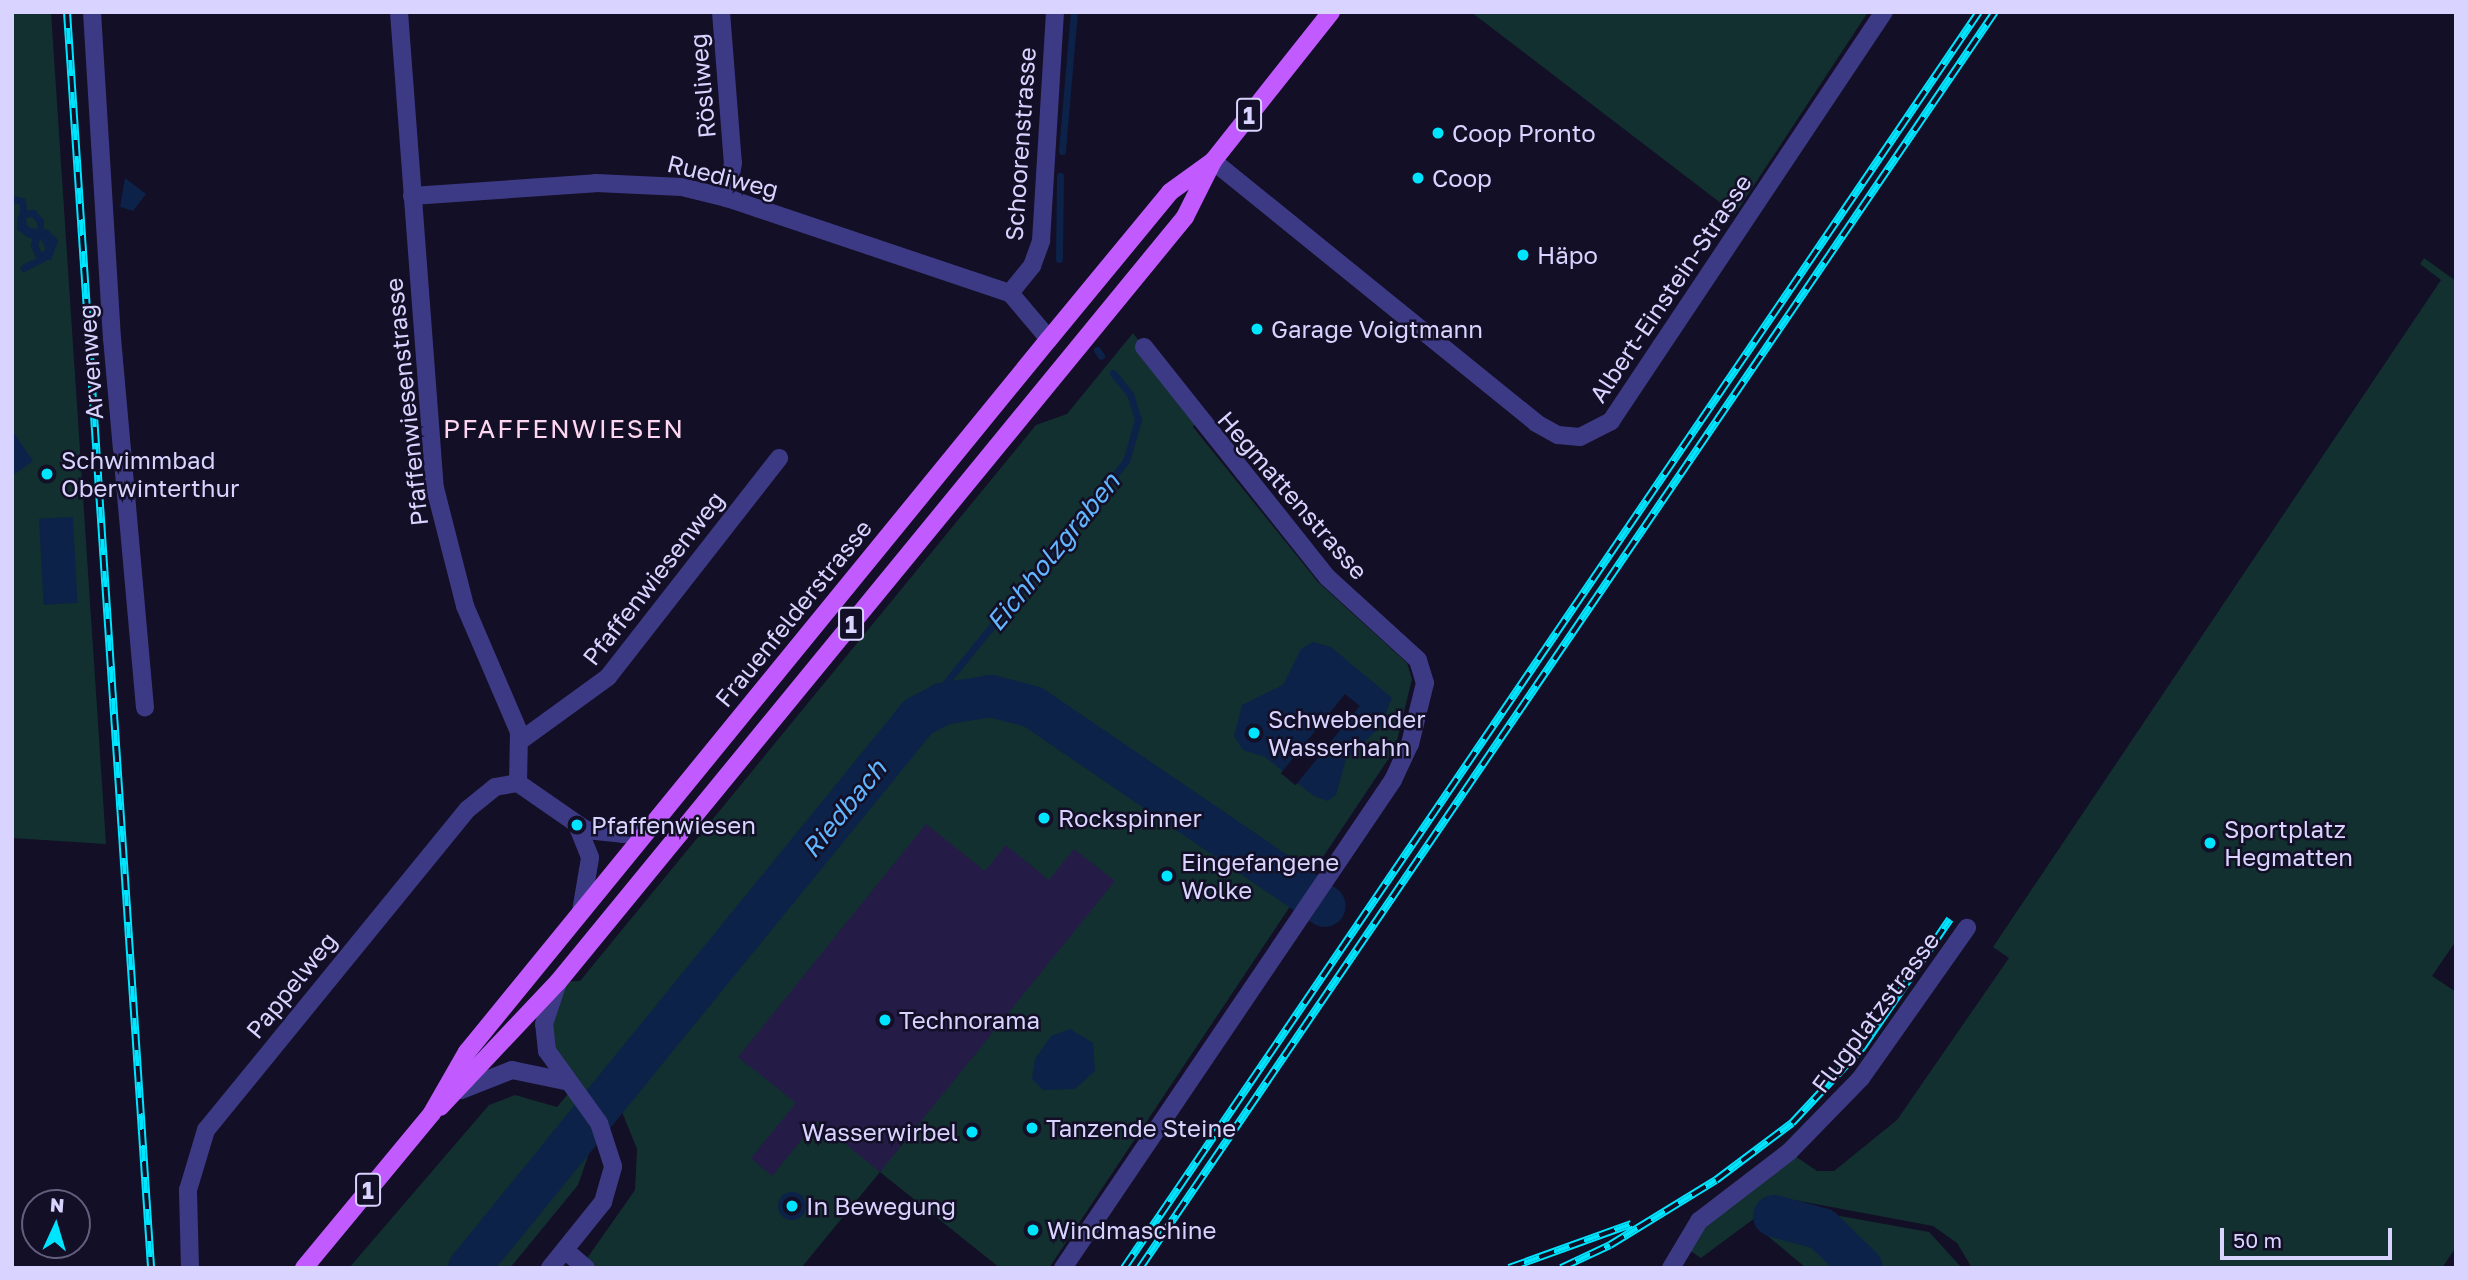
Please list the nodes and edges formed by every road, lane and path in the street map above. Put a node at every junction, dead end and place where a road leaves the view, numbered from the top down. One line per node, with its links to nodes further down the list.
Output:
1 (92, 12): 14 (street, Arvenweg)
2 (399, 12): 8 (street, Pfaffenwiesenstrasse)
3 (720, 12): 9 (street, Rösliweg)
4 (1055, 12): 10 (street, Schoorenstrasse)
5 (1331, 12): 7 (main road, Frauenfelderstrasse / 1)
6 (1884, 12): 7 (street, Albert-Einstein-Strasse)
7 (1213, 161): 11 (main road, Frauenfelderstrasse / 1); 21 (main road, Frauenfelderstrasse / 1)
8 (412, 196): 9 (street, Ruediweg); 15 (street, Pfaffenwiesenstrasse)
9 (727, 198): 10 (street, Ruediweg)
10 (1010, 293): 11 (street)
11 (1049, 339): 18 (main road, Frauenfelderstrasse / 1)
12 (1144, 347): 30 (street, Hegmattenstrasse)
13 (779, 458): 15 (street, Pfaffenwiesenweg)
14 (145, 708)
15 (520, 741): 16 (street, Pfaffenwiesenstrasse)
16 (518, 783): 17 (street); 26 (street, Pappelweg)
17 (577, 825): 18 (street); 19 (street)
18 (650, 827): 19 (main road, Frauenfelderstrasse / 1)
19 (581, 911): 24 (main road, Frauenfelderstrasse / 1)
20 (1967, 928): 31 (street, Flugplatzstrasse)
21 (558, 982): 22 (street); 23 (main road, Frauenfelderstrasse / 1)
22 (565, 1081): 23 (street); 25 (street)
23 (461, 1090): 24 (main road, Frauenfelderstrasse / 1)
24 (432, 1113): 27 (main road, Frauenfelderstrasse / 1)
25 (565, 1250): 28 (street); 29 (street)
26 (190, 1268)
27 (304, 1268)
28 (550, 1268)
29 (586, 1268)
30 (1063, 1268)
31 (1671, 1268)

